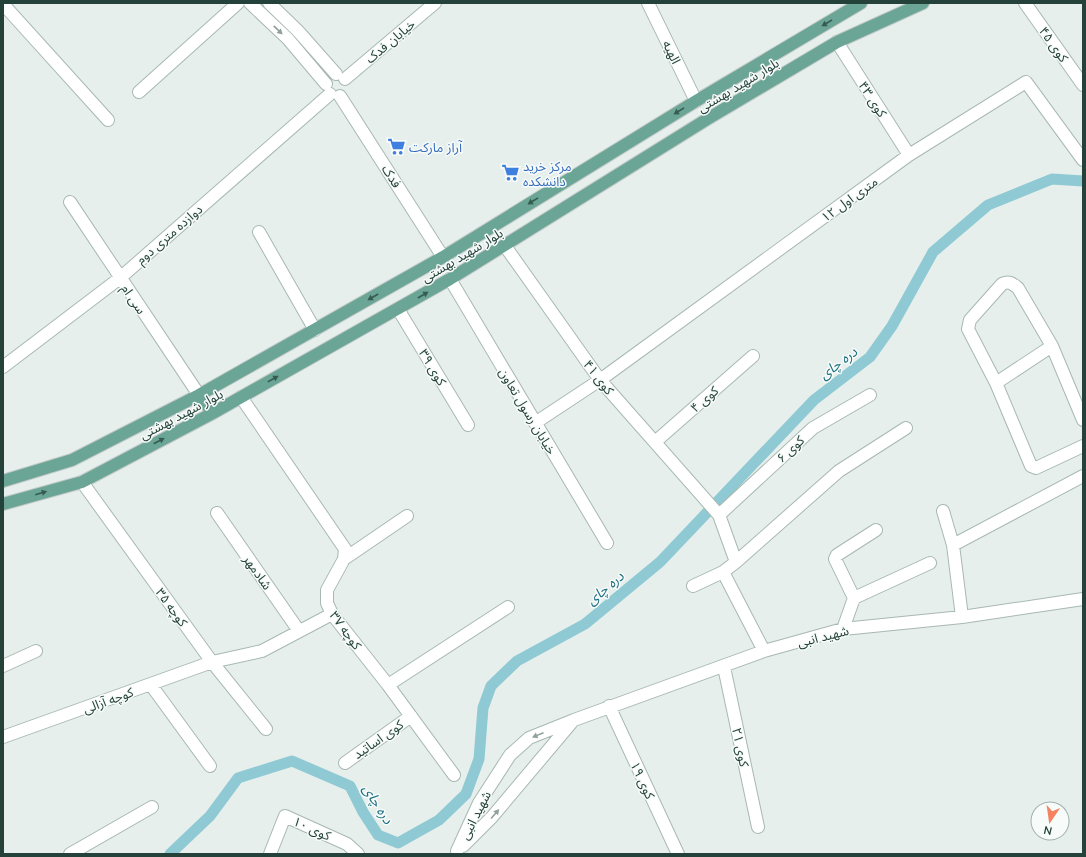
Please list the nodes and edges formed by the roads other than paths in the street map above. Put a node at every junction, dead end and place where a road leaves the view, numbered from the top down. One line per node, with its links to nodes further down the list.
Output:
1 (238, 3): 14 (street)
2 (250, 3): 13 (street, فدک, one-way to 13)
3 (269, 3): 11 (street)
4 (435, 3): 11 (street, خیابان فدک)
5 (648, 3): 15 (street, الهیه)
6 (923, 3): 10 (main road, بلوار شهید بهشتی)
7 (1025, 3): 12 (street, کوی ۴۵)
8 (3, 4): 16 (street)
9 (858, 4): 15 (main road, بلوار شهید بهشتی, one-way to 15)
10 (836, 42): 17 (street, کوی ۴۳); 21 (main road, بلوار شهید بهشتی)
11 (341, 76): 13 (street); 13 (street)
12 (1083, 85)
13 (332, 91): 22 (street, فدک); 23 (street, دوازده متری دوم)
14 (139, 92)
15 (696, 101): 22 (main road, بلوار شهید بهشتی, one-way to 22)
16 (108, 120)
17 (909, 155): 18 (street, ۱۲ متری اول); 30 (street, ۱۲ متری اول)
18 (1083, 160)
19 (70, 202): 23 (street, سی ام)
20 (259, 232): 26 (street)
21 (505, 246): 24 (main road, بلوار شهید بهشتی); 30 (street, کوی ۴۱)
22 (444, 257): 26 (main road, بلوار شهید بهشتی, one-way to 26)
23 (120, 278): 29 (street, دوازده متری دوم); 32 (street, سی ام)
24 (450, 279): 25 (main road, بلوار شهید بهشتی, one-way to 24); 37 (street, خیابان رسول تعاون)
25 (398, 309): 34 (main road, بلوار شهید بهشتی, one-way to 25); 38 (street, کوی ۳۹)
26 (315, 330): 32 (main road, بلوار شهید بهشتی)
27 (1052, 346): 31 (street); 31 (street); 36 (street)
28 (753, 356): 40 (street, کوی ۴)
29 (3, 367)
30 (600, 380): 37 (street, ۱۲ متری اول); 40 (street, کوی ۴۱)
31 (996, 383): 41 (street)
32 (199, 395): 35 (main road); 43 (main road, بلوار شهید بهشتی)
33 (870, 396): 48 (street, کوی ۶)
34 (241, 397): 35 (main road, بلوار شهید بهشتی); 53 (street)
35 (213, 413): 44 (main road, بلوار شهید بهشتی, one-way to 35)
36 (1083, 420)
37 (536, 423): 51 (street, خیابان رسول تعاون)
38 (468, 425)
39 (906, 428): 54 (street)
40 (655, 442): 48 (street, کوی ۴۱)
41 (1083, 446)
42 (1083, 476): 52 (street)
43 (3, 481)
44 (82, 482): 45 (main road, بلوار شهید بهشتی, one-way to 44); 67 (street, کوچه ۳۵)
45 (3, 504)
46 (943, 511): 52 (street)
47 (217, 514): 64 (street, شادمهر)
48 (719, 515): 54 (street)
49 (407, 516): 53 (street)
50 (876, 530): 58 (street)
51 (607, 543)
52 (953, 545): 62 (street)
53 (344, 559): 61 (street, کوچه ۳۷)
54 (736, 562): 56 (street)
55 (930, 563): 58 (street)
56 (723, 572): 57 (street); 66 (street)
57 (693, 586)
58 (854, 598): 63 (street)
59 (1083, 599): 62 (street, شهید انبی)
60 (508, 607): 71 (street)
61 (332, 614): 64 (street, کوچه آزالی); 71 (street, کوچه ۳۷)
62 (962, 617): 63 (street, شهید انبی)
63 (843, 629): 66 (street, شهید انبی)
64 (299, 631): 67 (street, کوچه آزالی)
65 (36, 651): 68 (street)
66 (764, 651): 69 (street, شهید انبی)
67 (212, 662): 70 (street, کوچه آزالی); 75 (street, کوچه ۳۵)
68 (3, 666)
69 (724, 667): 72 (street, شهید انبی); 81 (street, کوی ۲۱)
70 (151, 685): 76 (street, کوچه آزالی); 78 (street)
71 (388, 685): 73 (street, کوچه ۳۷)
72 (609, 706): 74 (street, شهید انبی); 86 (street, کوی ۱۹)
73 (411, 716): 77 (street, کوی اساتید); 79 (street, کوچه ۳۷)
74 (574, 720): 82 (street, شهید انبی, one-way to 74); 82 (street, شهید انبی, one-way to 82)
75 (266, 728)
76 (3, 738)
77 (345, 762)
78 (210, 766)
79 (454, 775)
80 (152, 807): 83 (street)
81 (758, 827)
82 (457, 853)
83 (70, 854)
84 (270, 854): 85 (street, کوی ۱۰)
85 (358, 854)
86 (678, 854)

